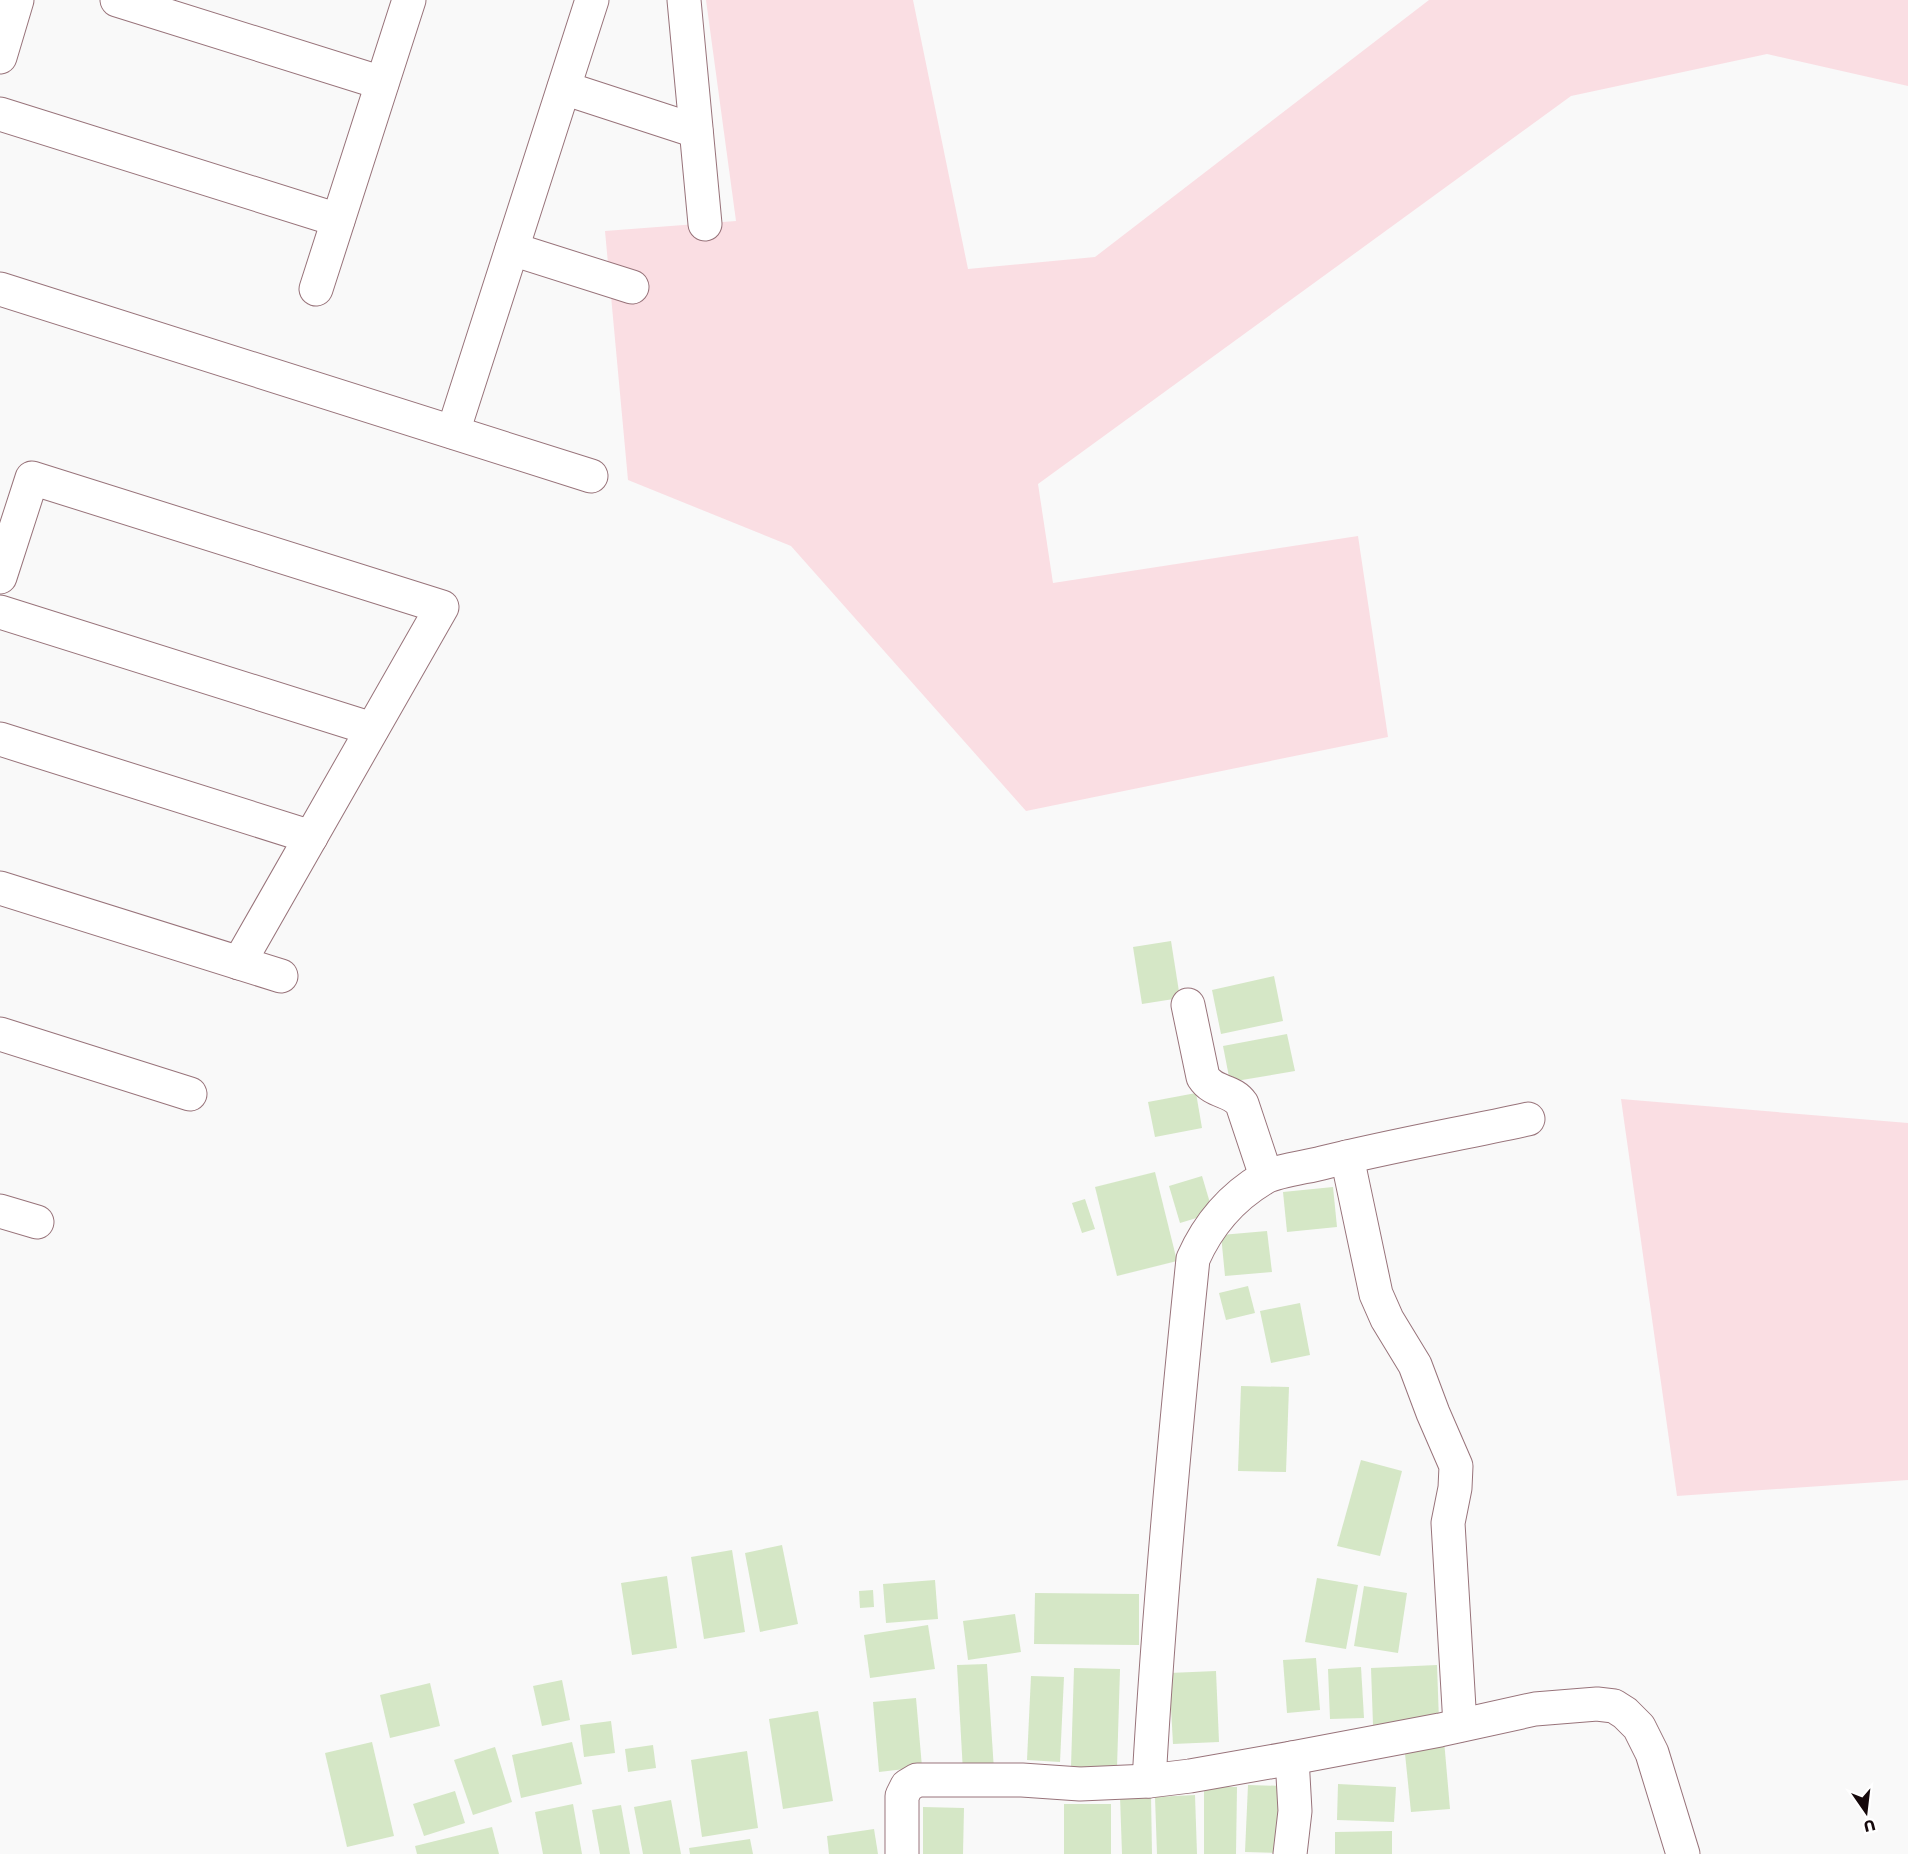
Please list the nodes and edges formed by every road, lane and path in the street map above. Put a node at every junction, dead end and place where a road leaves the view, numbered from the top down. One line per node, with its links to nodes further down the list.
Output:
1 (17, 0): 6 (street)
2 (117, 0): 7 (street)
3 (409, 0): 7 (street)
4 (592, 0): 8 (street)
5 (684, 0): 10 (street)
6 (0, 57)
7 (382, 83): 11 (street)
8 (564, 88): 10 (street); 13 (street)
9 (0, 114): 11 (street)
10 (696, 130): 12 (street)
11 (338, 220): 15 (street)
12 (705, 224)
13 (512, 249): 14 (street); 17 (street)
14 (632, 287)
15 (316, 288)
16 (0, 289): 17 (street)
17 (453, 432): 18 (street)
18 (591, 476)
19 (0, 577): 21 (street)
20 (0, 612): 21 (street)
21 (372, 729): 23 (street)
22 (0, 740): 23 (street)
23 (310, 837): 25 (street)
24 (0, 888): 25 (street)
25 (239, 963): 26 (street)
26 (281, 976)
27 (1188, 1005): 32 (street)
28 (0, 1034): 29 (street)
29 (190, 1094)
30 (1528, 1119): 31 (street)
31 (1347, 1157): 32 (street); 35 (street)
32 (1266, 1176): 37 (street)
33 (0, 1211): 34 (street)
34 (37, 1222)
35 (1460, 1725): 36 (street); 40 (street)
36 (1292, 1758): 37 (street); 39 (street)
37 (1149, 1781): 38 (street)
38 (902, 1854)
39 (1290, 1854)
40 (1683, 1854)

